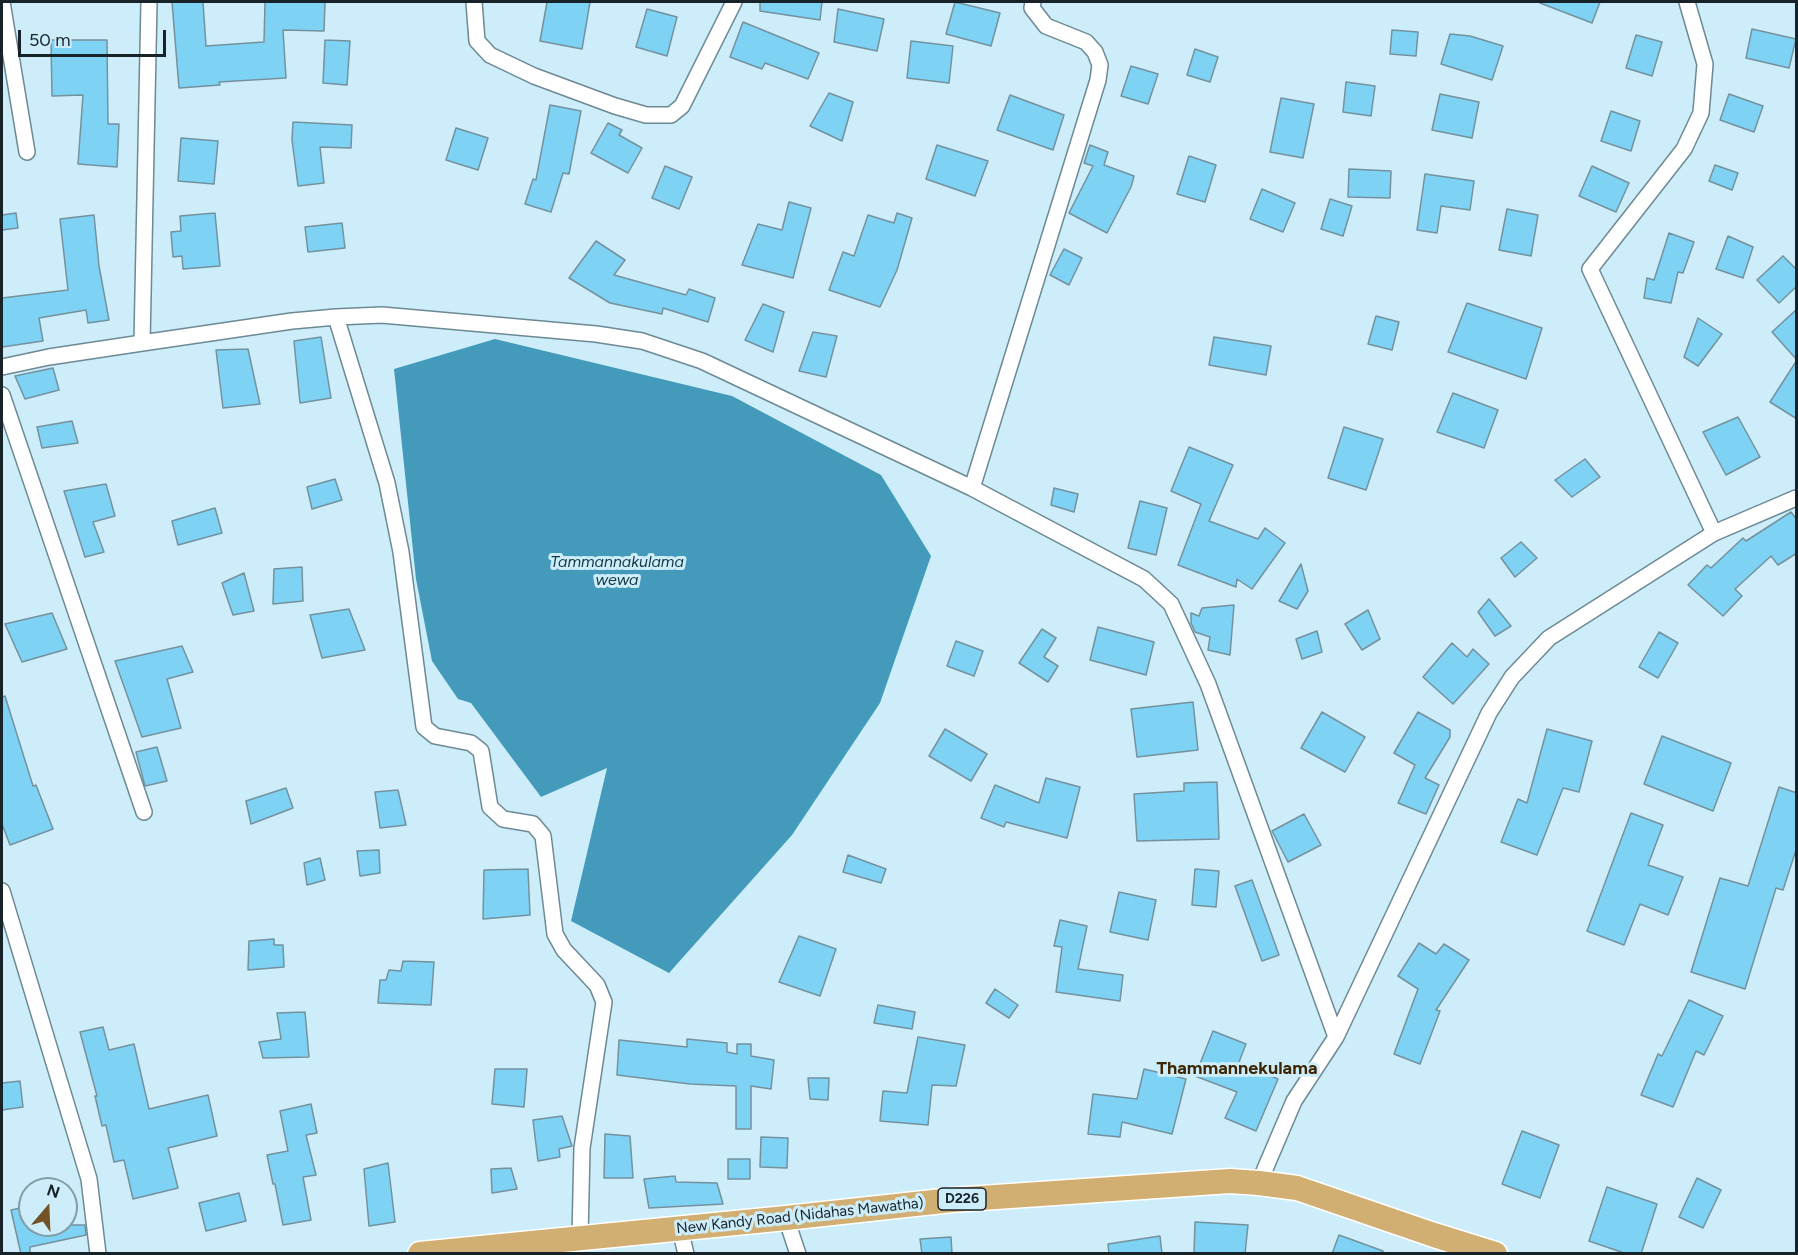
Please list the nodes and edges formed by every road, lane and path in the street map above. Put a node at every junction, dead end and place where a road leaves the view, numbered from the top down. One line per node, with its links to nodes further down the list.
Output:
1 (2, 2): 7 (street)
2 (149, 2): 9 (street)
3 (474, 2): 4 (street)
4 (734, 2)
5 (1033, 2): 12 (street)
6 (1687, 2): 14 (street)
7 (27, 153)
8 (336, 317): 9 (street); 12 (street); 21 (street)
9 (142, 343): 10 (street)
10 (2, 367)
11 (2, 395): 15 (street)
12 (972, 488): 17 (street)
13 (1797, 498): 14 (street)
14 (1714, 533): 17 (street)
15 (144, 812)
16 (2, 891): 22 (street)
17 (1336, 1037): 18 (street)
18 (1259, 1182): 19 (main road, New Kandy Road (Nidahas Mawatha) / D226); 26 (main road, New Kandy Road (Nidahas Mawatha) / D226)
19 (786, 1218): 20 (main road, New Kandy Road (Nidahas Mawatha) / D226); 25 (street)
20 (680, 1229): 21 (main road, New Kandy Road (Nidahas Mawatha) / D226); 24 (street)
21 (580, 1237): 23 (main road, New Kandy Road (Nidahas Mawatha) / D226)
22 (98, 1254)
23 (420, 1254)
24 (686, 1254)
25 (798, 1254)
26 (1495, 1254)

